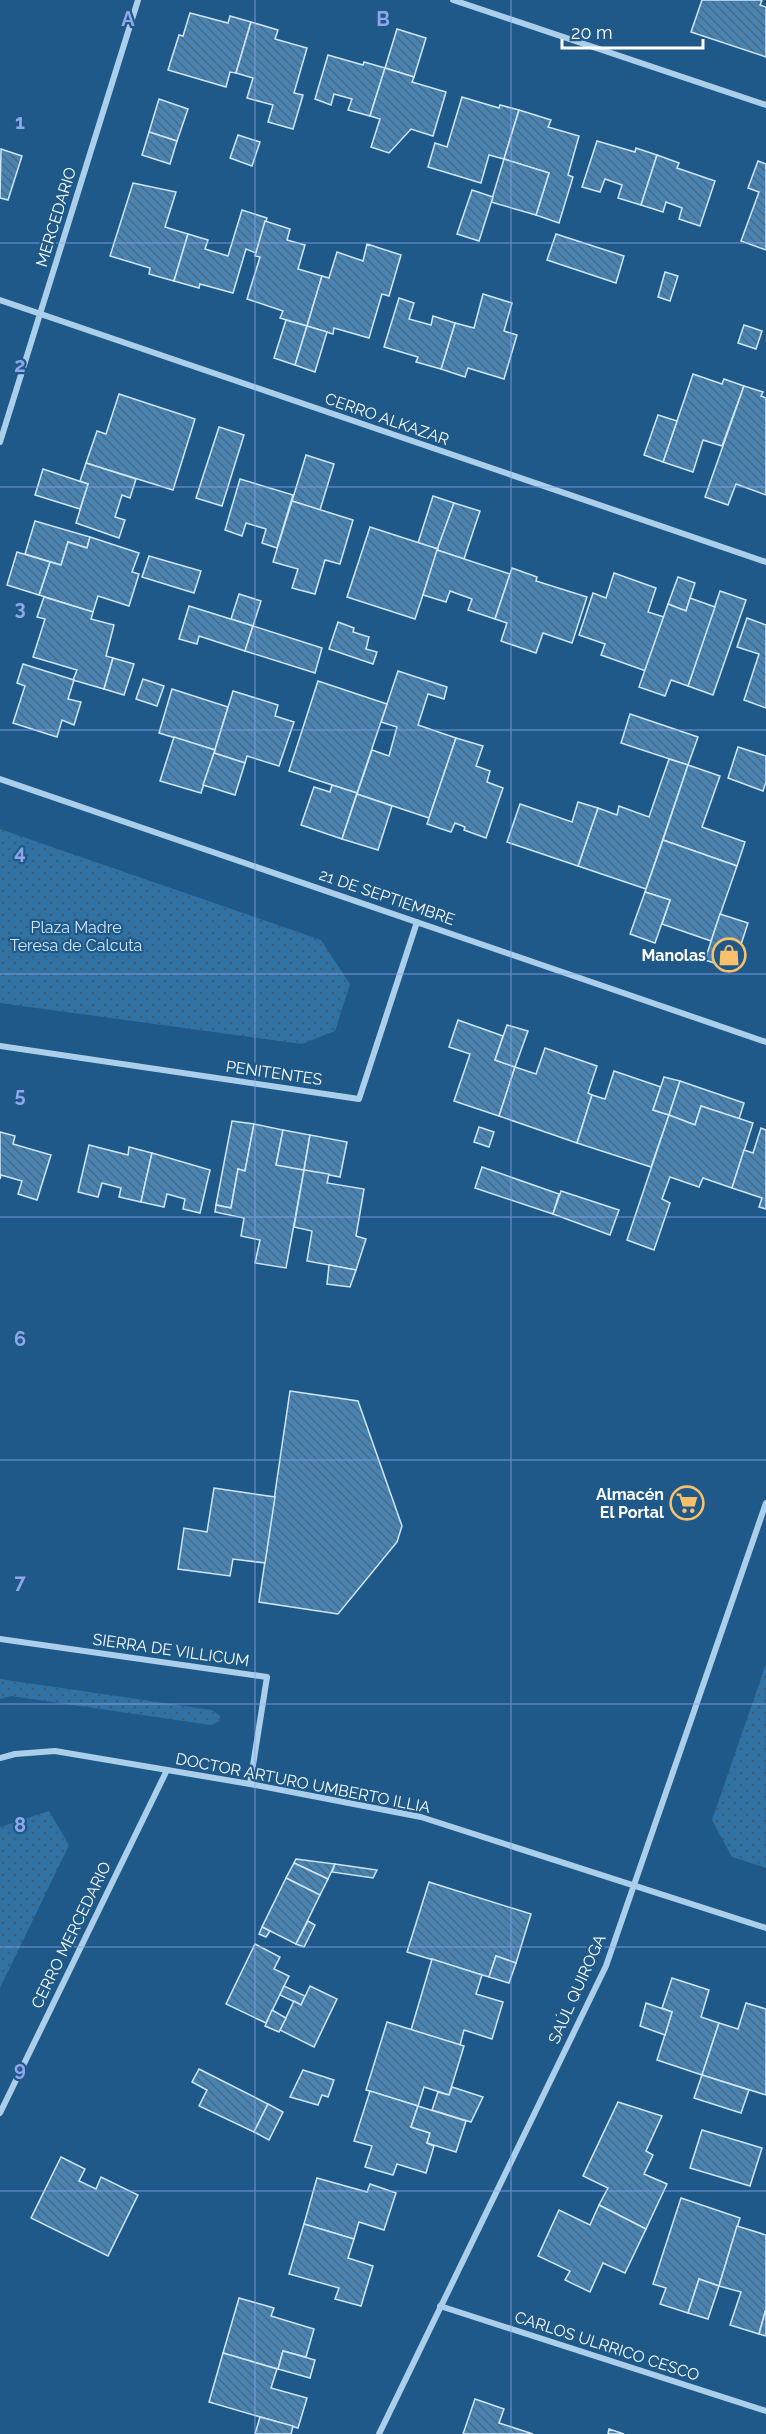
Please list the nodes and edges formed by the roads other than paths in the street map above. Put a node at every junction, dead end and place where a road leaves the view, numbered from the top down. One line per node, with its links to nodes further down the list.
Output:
1 (138, 0): 5 (street, MERCEDARIO)
2 (453, 0): 3 (street)
3 (766, 105)
4 (0, 300): 5 (street, CERRO ALKAZAR)
5 (40, 315): 6 (street, MERCEDARIO); 7 (street, CERRO ALKAZAR)
6 (0, 442)
7 (766, 562)
8 (0, 779): 9 (street, 21 DE SEPTIEMBRE)
9 (417, 922): 10 (street, 21 DE SEPTIEMBRE); 11 (street, PENITENTES)
10 (766, 1042)
11 (0, 1046)
12 (766, 1503): 13 (street, SAÚL QUIROGA)
13 (763, 1521): 18 (street, SAÚL QUIROGA)
14 (0, 1639): 17 (street, SIERRA DE VILLICUM)
15 (0, 1758): 16 (street, DOCTOR ARTURO UMBERTO ILLIA)
16 (167, 1770): 17 (street, DOCTOR ARTURO UMBERTO ILLIA); 20 (street, CERRO MERCEDARIO)
17 (250, 1784): 18 (street, DOCTOR ARTURO UMBERTO ILLIA)
18 (634, 1886): 19 (street, DOCTOR ARTURO UMBERTO ILLIA); 21 (street, SAÚL QUIROGA)
19 (766, 1928)
20 (0, 2113)
21 (440, 2306): 22 (street, CARLOS ULRRICO CESCO); 23 (street, SAÚL QUIROGA)
22 (766, 2411)
23 (379, 2434)

